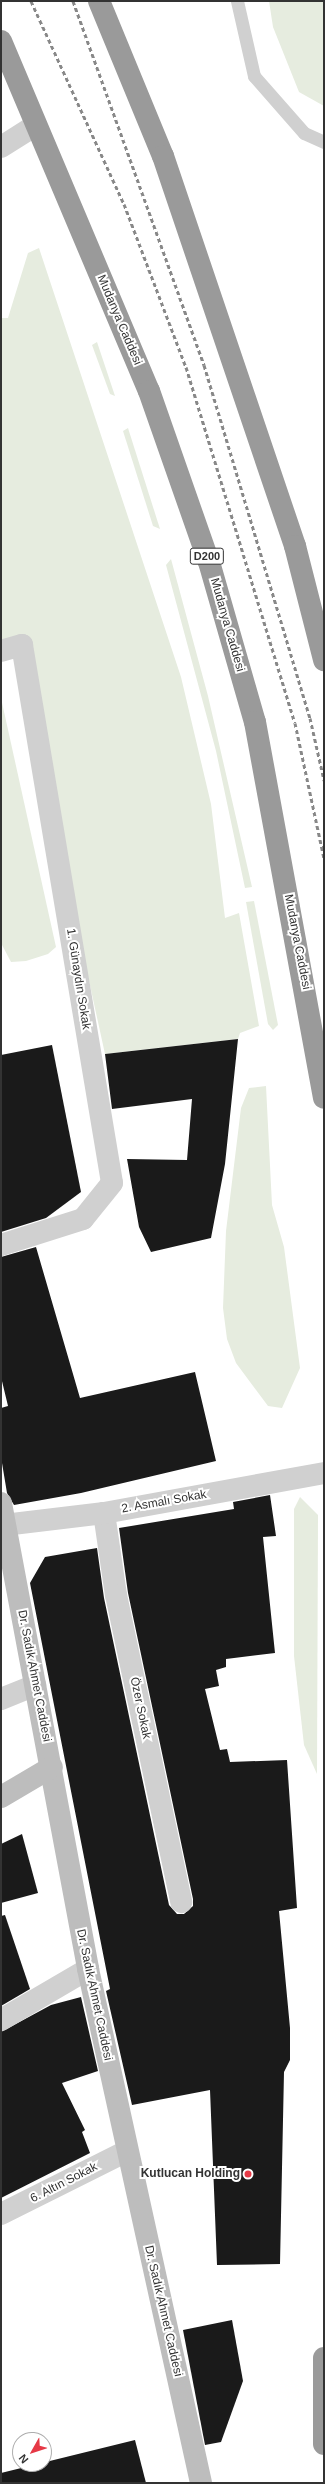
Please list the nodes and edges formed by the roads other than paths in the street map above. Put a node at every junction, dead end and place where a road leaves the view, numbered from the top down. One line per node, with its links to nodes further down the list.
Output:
1 (99, 1): 8 (highway)
2 (237, 1): 5 (lane)
3 (1, 41): 4 (highway, Mudanya Caddesi / D200)
4 (36, 125): 6 (street); 9 (highway, Mudanya Caddesi / D200)
5 (324, 142)
6 (1, 147)
7 (1, 651): 10 (street, 1. Günaydın Sokak)
8 (324, 660)
9 (324, 1098)
10 (1, 1245)
11 (324, 1473): 13 (street, 2. Asmalı Sokak)
12 (1, 1503): 14 (main road, Dr. Sadık Ahmet Caddesi)
13 (104, 1513): 14 (street, 2. Asmalı Sokak); 19 (street, Özer Sokak)
14 (4, 1525): 15 (main road, Dr. Sadık Ahmet Caddesi)
15 (35, 1685): 16 (street); 17 (main road, Dr. Sadık Ahmet Caddesi)
16 (1, 1699)
17 (52, 1768): 18 (main road); 20 (main road, Dr. Sadık Ahmet Caddesi)
18 (1, 1798)
19 (181, 1902)
20 (88, 1969): 21 (street); 22 (main road, Dr. Sadık Ahmet Caddesi)
21 (1, 2020)
22 (127, 2151): 23 (street, 6. Altın Sokak); 26 (main road, Dr. Sadık Ahmet Caddesi)
23 (1, 2214)
24 (324, 2358): 25 (highway)
25 (324, 2444)
26 (201, 2483)

